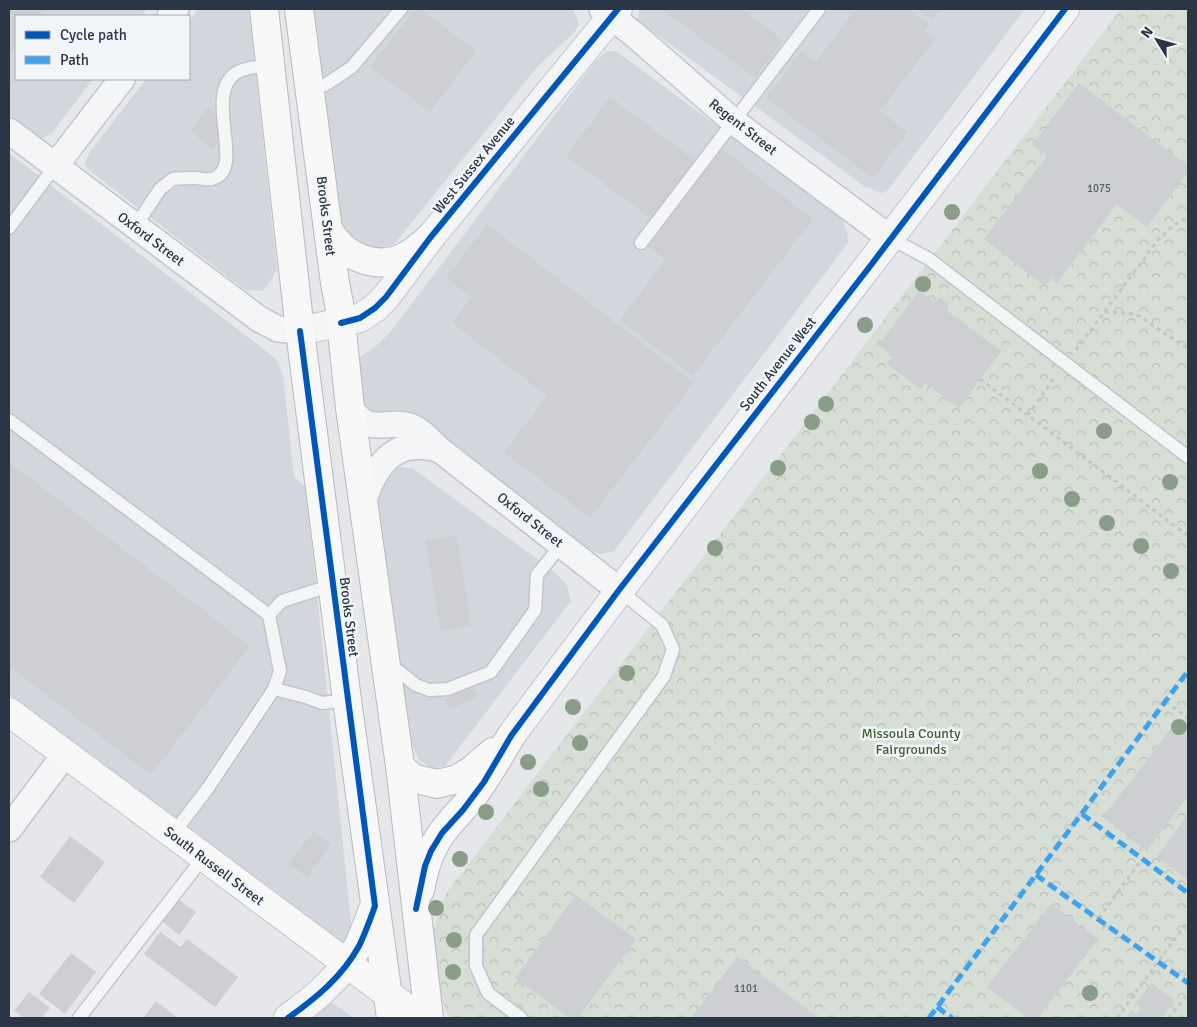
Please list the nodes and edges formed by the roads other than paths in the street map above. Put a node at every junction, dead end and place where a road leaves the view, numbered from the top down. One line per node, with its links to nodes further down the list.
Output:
1 (264, 9): 7 (main road, Brooks Street)
2 (299, 9): 9 (main road, Brooks Street)
3 (400, 9): 9 (lane)
4 (819, 9): 10 (lane)
5 (1065, 9): 17 (street, South Avenue West)
6 (610, 11): 10 (street, Regent Street); 16 (street, West Sussex Avenue)
7 (270, 65): 13 (lane); 20 (main road, Brooks Street)
8 (121, 80): 12 (street)
9 (310, 87): 15 (main road, Brooks Street)
10 (733, 121): 17 (street, Regent Street); 18 (lane)
11 (9, 132): 12 (street, Oxford Street)
12 (54, 166): 13 (street, Oxford Street); 14 (lane)
13 (135, 227): 20 (street, Oxford Street)
14 (9, 228)
15 (328, 229): 16 (main road); 19 (main road, Brooks Street)
16 (430, 238): 19 (street, West Sussex Avenue)
17 (890, 238): 24 (lane); 28 (street, South Avenue West)
18 (641, 243)
19 (341, 323): 20 (street, West Sussex Avenue); 21 (main road, Brooks Street)
20 (300, 331): 27 (main road, Brooks Street)
21 (350, 408): 23 (street, Oxford Street); 25 (main road, Brooks Street)
22 (9, 420): 29 (lane)
23 (440, 450): 25 (street, Oxford Street); 26 (street, Oxford Street)
24 (1188, 458)
25 (364, 500): 30 (main road, Brooks Street)
26 (561, 545): 28 (street, Oxford Street); 30 (lane)
27 (333, 585): 29 (lane); 32 (main road, Brooks Street)
28 (619, 590): 34 (street, South Avenue West); 48 (lane)
29 (269, 615): 31 (lane)
30 (386, 661): 36 (main road, Brooks Street)
31 (274, 689): 32 (lane); 38 (lane)
32 (347, 700): 40 (main road, Brooks Street)
33 (9, 712): 35 (main road, South Russell Street)
34 (511, 736): 36 (main road); 41 (main road)
35 (65, 754): 37 (street); 38 (main road, South Russell Street)
36 (411, 773): 41 (main road, Brooks Street)
37 (9, 829)
38 (173, 834): 39 (main road, South Russell Street)
39 (204, 858): 42 (main road, South Russell Street); 44 (lane)
40 (374, 906): 42 (main road); 43 (main road, Brooks Street)
41 (416, 909): 47 (main road, Brooks Street)
42 (346, 965): 43 (main road, South Russell Street); 45 (street)
43 (389, 1006): 46 (main road, South Russell Street)
44 (79, 1018)
45 (288, 1018)
46 (420, 1018)
47 (429, 1018)
48 (521, 1018)

